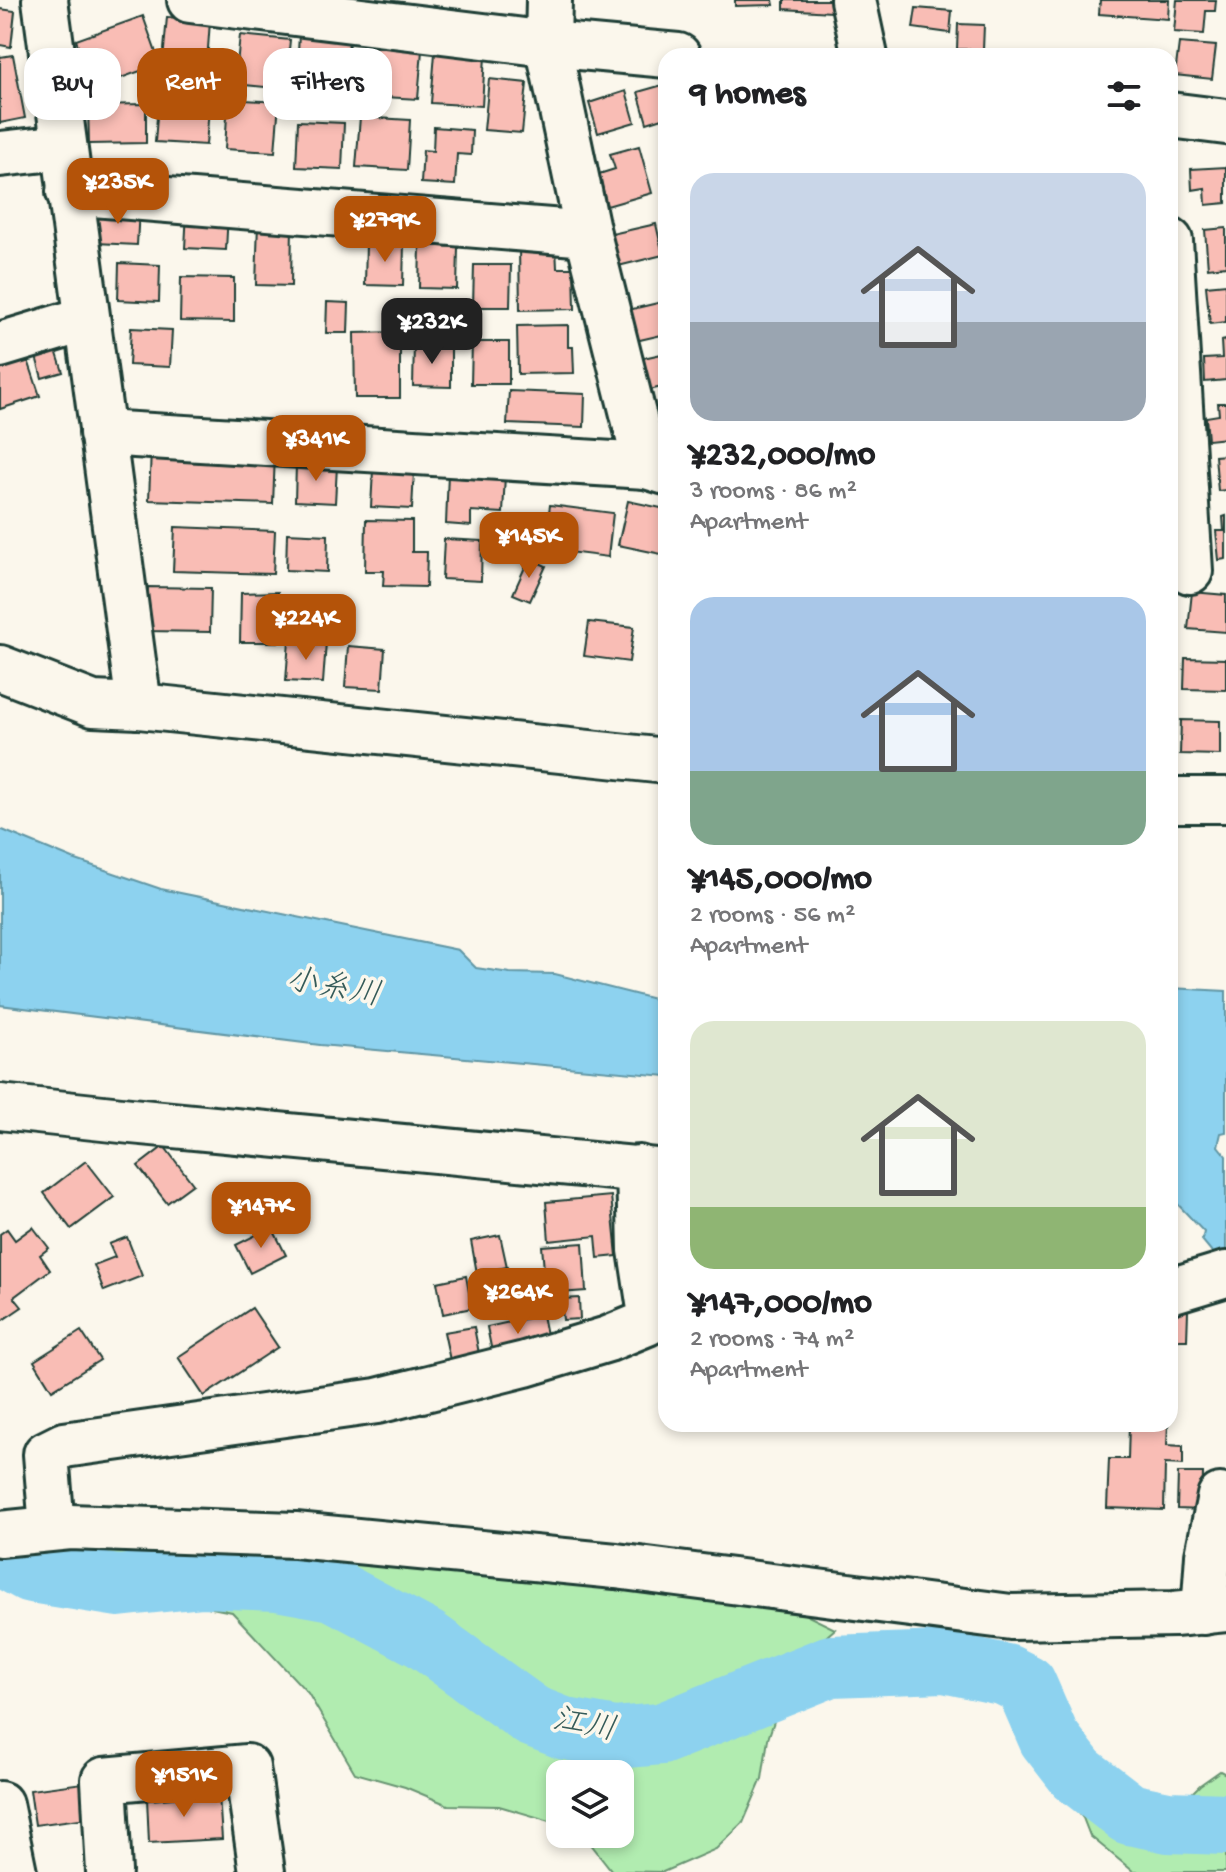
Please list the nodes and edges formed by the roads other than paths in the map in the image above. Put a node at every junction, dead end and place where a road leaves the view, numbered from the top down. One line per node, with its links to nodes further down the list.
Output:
1 (45, 0): 10 (street)
2 (190, 0): 5 (street)
3 (549, 0): 5 (street)
4 (853, 0): 6 (street)
5 (548, 44): 7 (street); 13 (street)
6 (863, 48)
7 (658, 54)
8 (1178, 116): 9 (street)
9 (1226, 122)
10 (64, 147): 11 (street); 12 (street)
11 (0, 154)
12 (69, 192): 13 (street); 14 (street)
13 (588, 234): 18 (street)
14 (86, 319): 15 (street); 17 (street)
15 (0, 345)
16 (1178, 347): 19 (street)
17 (102, 433): 18 (street); 21 (street)
18 (656, 469)
19 (1195, 571)
20 (0, 668): 21 (street)
21 (139, 706): 22 (street)
22 (658, 760)
23 (1178, 800): 24 (street)
24 (1226, 800)
25 (0, 1107): 26 (street)
26 (652, 1170): 30 (street)
27 (1226, 1274): 28 (street)
28 (1178, 1289)
29 (1220, 1496): 31 (street)
30 (26, 1531): 31 (street)
31 (1215, 1610)
32 (0, 1804): 33 (street)
33 (14, 1872)
34 (109, 1872): 35 (street)
35 (262, 1872)

